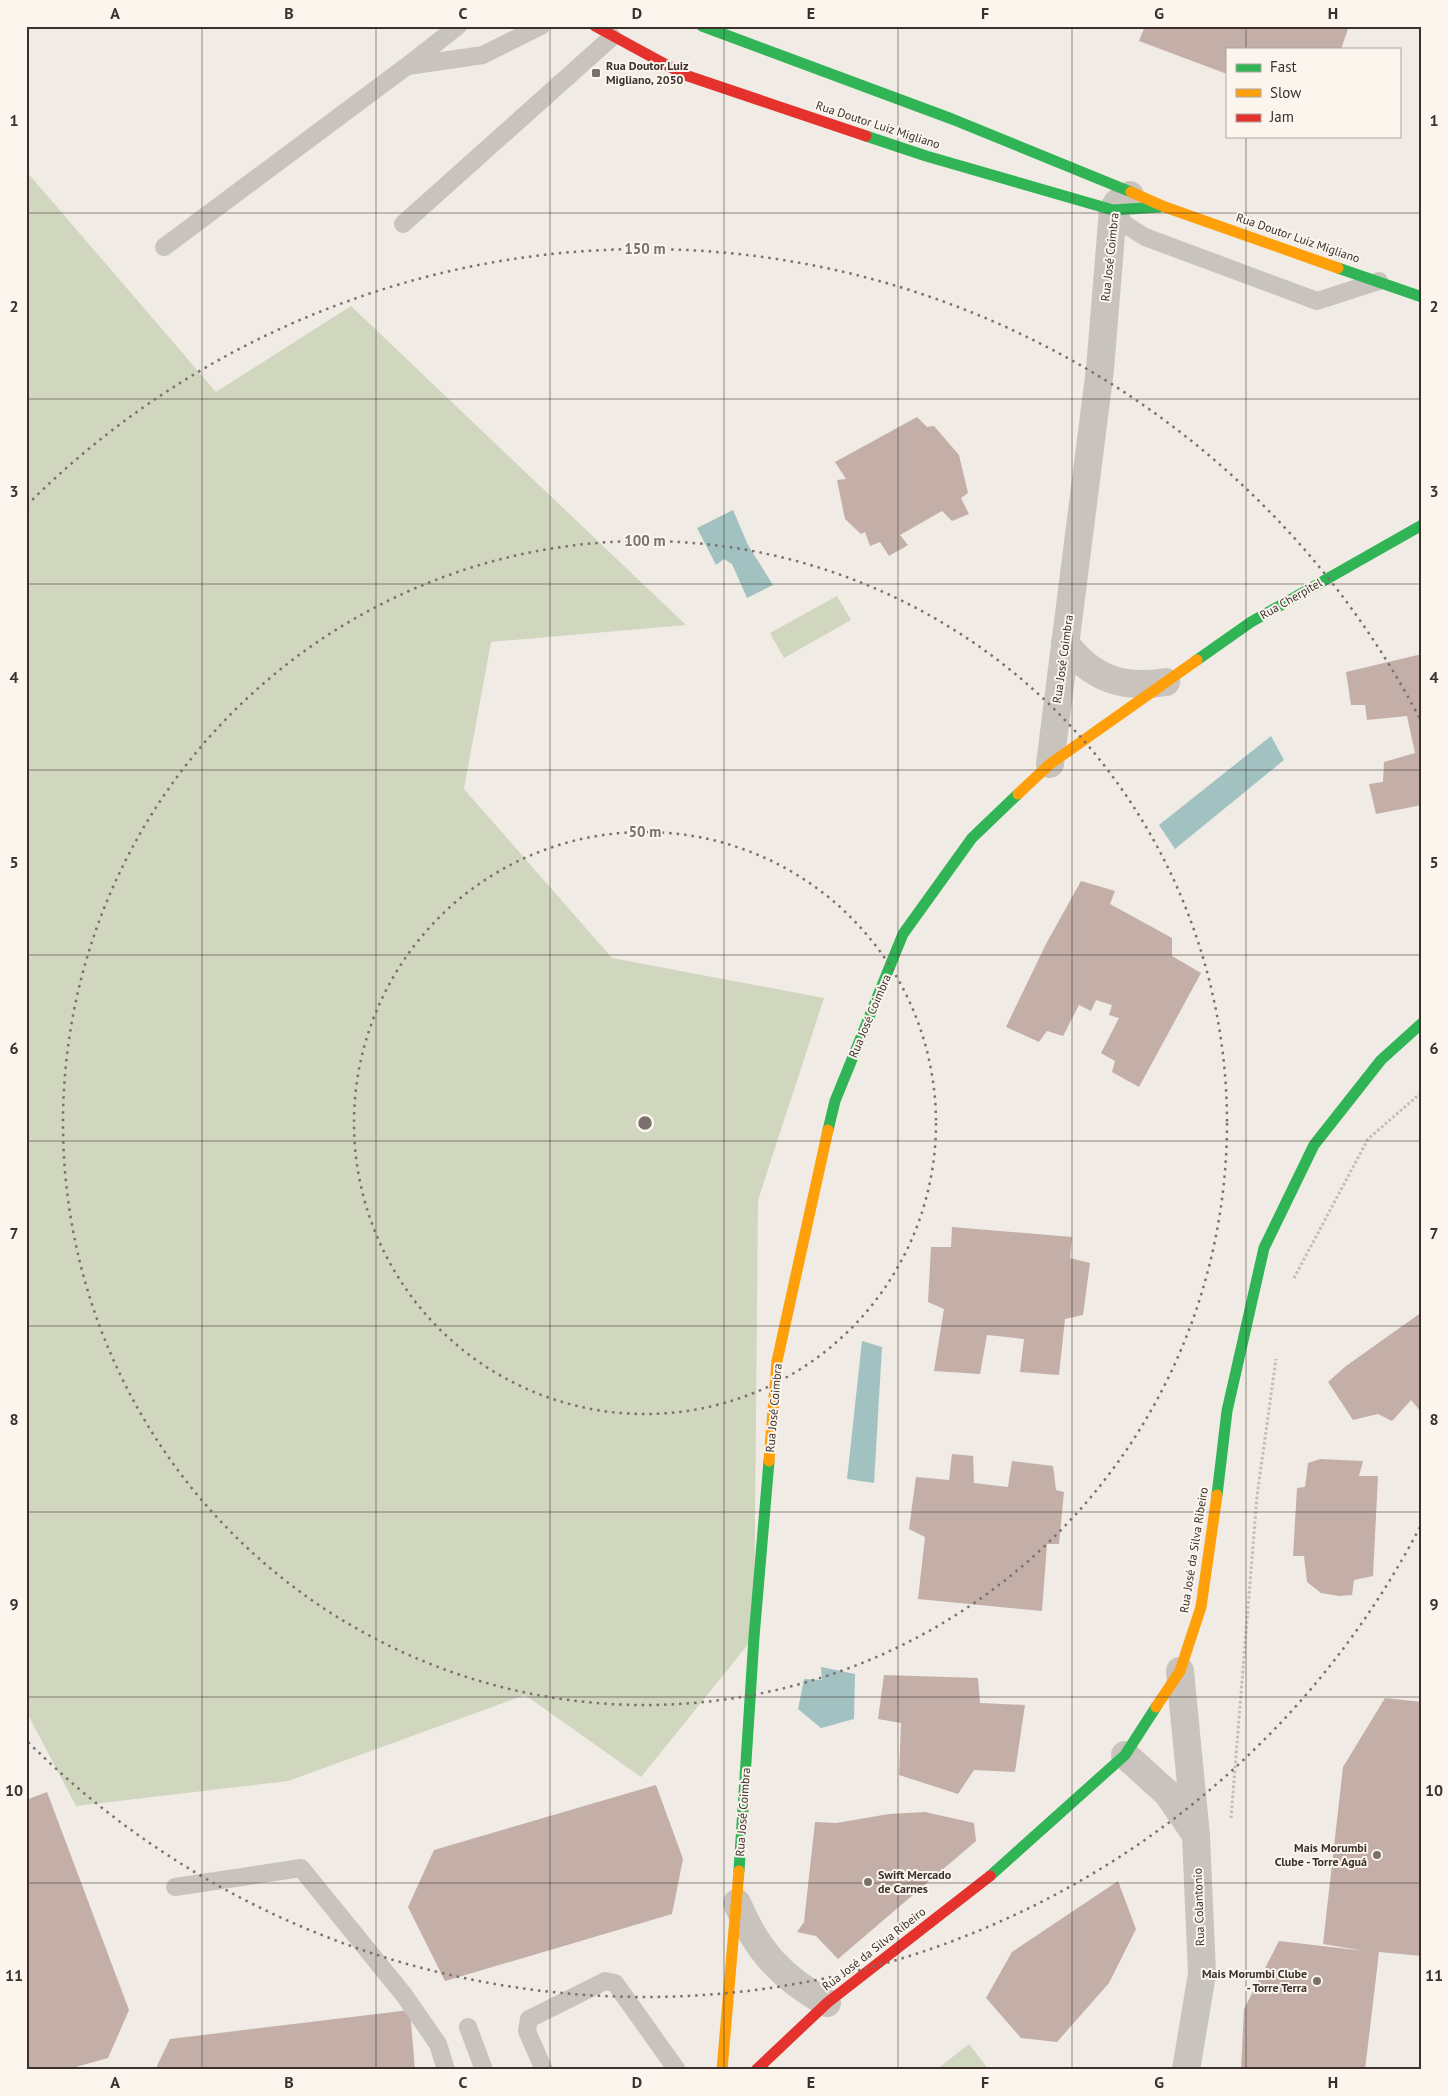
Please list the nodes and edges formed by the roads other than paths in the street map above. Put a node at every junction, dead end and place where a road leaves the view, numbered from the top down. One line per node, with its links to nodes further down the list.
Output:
1 (458, 26): 6 (lane)
2 (541, 26): 6 (lane)
3 (595, 26): 5 (main road, Rua Doutor Luiz Migliano)
4 (702, 26): 7 (main road, Rua Doutor Luiz Migliano)
5 (612, 36): 10 (main road, Rua Doutor Luiz Migliano); 11 (lane)
6 (407, 66): 12 (lane)
7 (1109, 182): 8 (main road, Rua Doutor Luiz Migliano); 10 (lane)
8 (1136, 194): 9 (main road, Rua Doutor Luiz Migliano); 10 (street, Rua José Coimbra)
9 (1165, 207): 10 (main road, Rua Doutor Luiz Migliano); 13 (main road, Rua Doutor Luiz Migliano)
10 (1113, 210): 13 (lane); 16 (street, Rua José Coimbra)
11 (403, 224)
12 (164, 248)
13 (1379, 281): 14 (main road, Rua Doutor Luiz Migliano)
14 (1422, 297)
15 (1422, 525): 17 (main road, Rua Cherpitel)
16 (1065, 643): 17 (street, Rua Cherpitel); 18 (street, Rua José Coimbra)
17 (1166, 682): 18 (main road, Rua Cherpitel)
18 (1050, 764): 24 (main road, Rua José Coimbra)
19 (1422, 1023): 20 (main road, Rua José da Silva Ribeiro)
20 (1180, 1671): 21 (main road, Rua José da Silva Ribeiro); 22 (street, Rua Colantonio)
21 (1125, 1755): 22 (street); 25 (main road, Rua José da Silva Ribeiro)
22 (1195, 1834): 33 (street, Rua Colantonio)
23 (175, 1886): 27 (lane)
24 (737, 1903): 25 (street, Rua José Coimbra); 31 (main road, Rua José Coimbra)
25 (827, 2003): 32 (main road, Rua José da Silva Ribeiro)
26 (468, 2027): 28 (lane)
27 (446, 2070)
28 (484, 2070)
29 (544, 2070): 30 (lane)
30 (677, 2070)
31 (722, 2070)
32 (756, 2070)
33 (1186, 2070)

